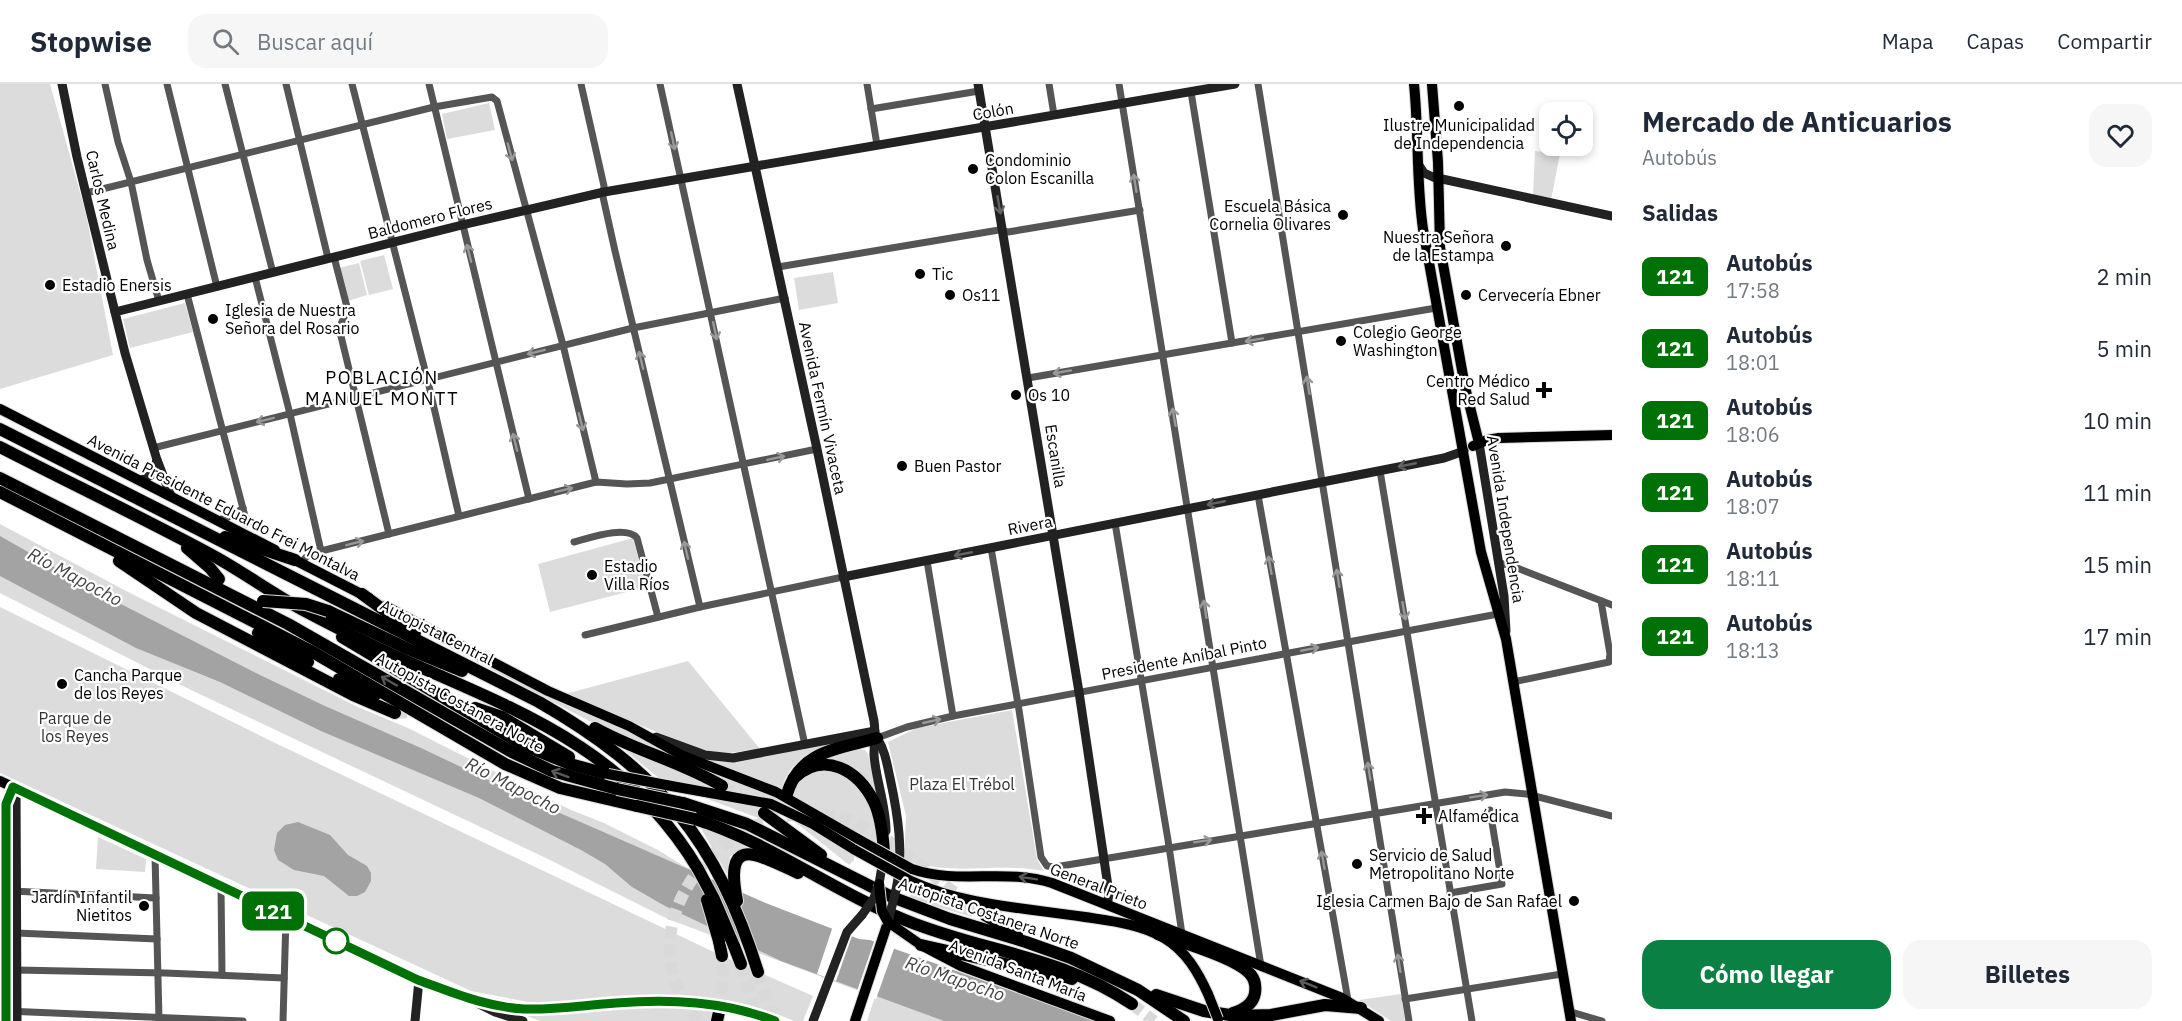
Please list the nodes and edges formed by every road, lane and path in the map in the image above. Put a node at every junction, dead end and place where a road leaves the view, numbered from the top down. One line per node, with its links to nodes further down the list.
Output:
1 (62, 84): 36 (street, Carlos Medina)
2 (105, 84): 34 (street)
3 (167, 84): 31 (street)
4 (225, 84): 28 (street)
5 (286, 84): 26 (street)
6 (352, 84): 24 (street)
7 (429, 84): 21 (street)
8 (581, 84): 35 (street)
9 (660, 84): 33 (street, one-way to 33)
10 (737, 84): 30 (street, Avenida Fermín Vivaceta)
11 (867, 84): 22 (street)
12 (1049, 84): 23 (street)
13 (1119, 84): 20 (street)
14 (1235, 84): 19 (street, Colón)
15 (1258, 84): 55 (street)
16 (1414, 84): 29 (main road, Avenida Independencia)
17 (1432, 84): 32 (main road, Avenida Independencia)
18 (979, 88): 22 (street); 25 (street, Escanilla)
19 (1191, 92): 20 (street, Colón); 56 (street)
20 (1123, 103): 23 (street, Colón); 38 (street, one-way to 20)
21 (434, 106): 24 (street); 37 (street, one-way to 37); 40 (street)
22 (871, 109): 27 (street)
23 (1054, 115): 25 (street, Colón)
24 (362, 124): 26 (street); 42 (street)
25 (985, 127): 27 (street, Colón); 41 (street, Escanilla, one-way to 41)
26 (300, 140): 28 (street); 43 (street)
27 (877, 145): 30 (street, Colón)
28 (243, 154): 31 (street); 45 (street)
29 (1418, 164): 32 (street); 51 (main road, Avenida Independencia)
30 (756, 166): 33 (street, Baldomero Flores); 44 (street, Avenida Fermín Vivaceta)
31 (188, 168): 34 (street); 47 (street)
32 (1438, 178): 39 (street); 68 (main road, Avenida Independencia)
33 (681, 179): 35 (street, Baldomero Flores); 53 (street)
34 (131, 182): 36 (street); 50 (street)
35 (603, 192): 37 (street, Baldomero Flores); 54 (street)
36 (86, 193): 52 (street, Carlos Medina)
37 (526, 209): 40 (street, Baldomero Flores); 57 (street)
38 (1140, 210): 41 (street); 58 (street)
39 (1612, 216)
40 (462, 225): 42 (street, Baldomero Flores); 59 (street, one-way to 40)
41 (1004, 231): 44 (street); 60 (street, Escanilla)
42 (392, 242): 43 (street, Baldomero Flores); 61 (street)
43 (331, 258): 45 (street, Baldomero Flores); 62 (street)
44 (778, 267): 49 (street, Avenida Fermín Vivaceta)
45 (273, 273): 46 (street, Baldomero Flores)
46 (255, 277): 47 (street, Baldomero Flores); 64 (street)
47 (217, 287): 48 (street, Baldomero Flores)
48 (187, 294): 50 (street, Baldomero Flores); 66 (street)
49 (784, 298): 53 (street); 71 (street, Avenida Fermín Vivaceta)
50 (159, 301): 52 (street, Baldomero Flores)
51 (1436, 308): 55 (street); 72 (main road, Avenida Independencia)
52 (115, 312): 70 (street, Carlos Medina)
53 (711, 313): 54 (street); 75 (street, one-way to 75)
54 (633, 328): 57 (street); 78 (street, one-way to 54)
55 (1299, 332): 56 (street, one-way to 56); 82 (street, one-way to 55)
56 (1232, 343): 58 (street)
57 (562, 345): 59 (street, one-way to 59); 81 (street, one-way to 81)
58 (1163, 355): 60 (street, one-way to 60); 88 (street, one-way to 58)
59 (496, 362): 61 (street); 86 (street, one-way to 59)
60 (1028, 378): 96 (street, Escanilla)
61 (427, 379): 62 (street); 89 (street)
62 (357, 397): 64 (street); 95 (street)
63 (0, 409): 80 (main road, Avenida Presidente Eduardo Frei Montalva)
64 (290, 414): 66 (street, one-way to 66); 100 (street)
65 (0, 429): 91 (highway, Autopista Central)
66 (222, 431): 70 (street); 87 (street)
67 (1612, 435): 68 (main road, Rivera)
68 (1479, 443): 72 (main road, Rivera); 103 (street, Avenida Independencia)
69 (0, 447): 79 (highway)
70 (153, 448): 74 (street, Carlos Medina)
71 (817, 449): 75 (street, one-way to 71); 104 (street, Avenida Fermín Vivaceta)
72 (1464, 451): 76 (street, Rivera, one-way to 76); 113 (main road, Avenida Independencia)
73 (0, 456): 79 (highway)
74 (157, 460): 80 (street); 85 (street, Carlos Medina)
75 (743, 465): 78 (street); 107 (street)
76 (1380, 471): 82 (street, Rivera); 115 (street, one-way to 115)
77 (0, 478): 106 (highway, Autopista Costanera Norte)
78 (670, 480): 81 (street); 111 (street, one-way to 78)
79 (66, 481): 94 (highway)
80 (140, 481): 85 (main road, Avenida Presidente Eduardo Frei Montalva)
81 (596, 482): 86 (street, one-way to 81)
82 (1323, 482): 84 (street, Rivera); 119 (street, one-way to 82)
83 (0, 492): 97 (highway, Autopista Costanera Norte)
84 (1257, 495): 88 (street, Rivera, one-way to 88); 120 (street, one-way to 84)
85 (171, 496): 90 (main road, Avenida Presidente Eduardo Frei Montalva)
86 (529, 499): 89 (street)
87 (243, 508): 90 (street); 93 (street)
88 (1189, 509): 92 (street, Rivera); 122 (street, one-way to 88)
89 (459, 516): 95 (street)
90 (218, 520): 101 (main road, Avenida Presidente Eduardo Frei Montalva)
91 (181, 522): 101 (highway); 121 (highway, Autopista Central)
92 (1115, 523): 96 (street, Rivera); 123 (street)
93 (247, 524)
94 (156, 527): 105 (highway); 112 (highway)
95 (389, 534): 100 (street, one-way to 95)
96 (1054, 536): 99 (street, Rivera); 126 (street, Escanilla)
97 (87, 538): 129 (highway, Autopista Costanera Norte); 130 (highway)
98 (574, 542): 114 (street)
99 (991, 548): 102 (street, Rivera, one-way to 102); 128 (street)
100 (321, 551): 101 (street)
101 (298, 561): 108 (main road, Avenida Presidente Eduardo Frei Montalva)
102 (927, 561): 104 (street, Rivera); 131 (street)
103 (1499, 563): 109 (street); 118 (street, Avenida Independencia)
104 (843, 578): 107 (street, Rivera); 133 (street, Avenida Fermín Vivaceta)
105 (219, 579)
106 (227, 592): 125 (highway, bridge); 159 (highway, Autopista Costanera Norte, one-way to 106, bridge)
107 (771, 592): 111 (street, Rivera); 135 (street)
108 (362, 594): 121 (highway); 132 (main road, Avenida Presidente Eduardo Frei Montalva)
109 (1601, 601): 110 (street); 124 (street)
110 (1612, 605)
111 (700, 607): 114 (street, Rivera)
112 (300, 608): 134 (highway); 136 (highway)
113 (1498, 614): 115 (street, Presidente Aníbal Pinto); 118 (main road, Avenida Independencia)
114 (658, 617): 117 (street, Rivera)
115 (1408, 631): 119 (street, Presidente Aníbal Pinto); 143 (street)
116 (258, 633): 129 (highway)
117 (585, 635)
118 (1506, 639): 124 (main road, Avenida Independencia)
119 (1348, 642): 120 (street, Presidente Aníbal Pinto, one-way to 119); 145 (street, one-way to 119)
120 (1286, 654): 122 (street, Presidente Aníbal Pinto); 149 (street)
121 (459, 662): 125 (highway, Autopista Central)
122 (1215, 667): 123 (street, Presidente Aníbal Pinto); 150 (street)
123 (1142, 681): 126 (street, Presidente Aníbal Pinto); 153 (street)
124 (1513, 682): 142 (main road, Avenida Independencia)
125 (514, 690): 127 (highway, Autopista Central)
126 (1080, 692): 128 (street, Presidente Aníbal Pinto); 156 (street, Escanilla)
127 (539, 702): 139 (highway); 170 (highway, Autopista Central)
128 (1018, 704): 131 (street, Presidente Aníbal Pinto); 156 (street)
129 (412, 711): 161 (highway, Autopista Costanera Norte, bridge)
130 (395, 713)
131 (953, 716): 133 (street, Presidente Aníbal Pinto, one-way to 131)
132 (629, 726): 135 (street, Presidente Aníbal Pinto); 152 (main road, General Prieto)
133 (876, 735): 135 (street, Presidente Aníbal Pinto); 137 (highway); 154 (street, Avenida Fermín Vivaceta); 171 (street, Avenida Fermín Vivaceta, bridge)
134 (563, 736): 136 (highway); 158 (highway)
135 (805, 745)
136 (605, 774): 152 (main road, General Prieto, bridge)
137 (794, 778): 141 (highway); 154 (highway)
138 (0, 781): 140 (main road)
139 (722, 786)
140 (14, 788): 155 (main road); 157 (street)
141 (787, 794)
142 (1532, 795): 143 (street, one-way to 142); 147 (street); 187 (main road, Avenida Independencia)
143 (1436, 803): 145 (street); 164 (street)
144 (1490, 810): 164 (street)
145 (1376, 812): 149 (street); 194 (street, one-way to 145)
146 (764, 813): 151 (highway)
147 (1612, 816)
148 (788, 821): 151 (highway)
149 (1316, 823): 150 (street); 196 (street, one-way to 149)
150 (1240, 835): 153 (street, one-way to 150); 182 (street)
151 (809, 844): 159 (highway)
152 (856, 844): 166 (main road, General Prieto, one-way to 152, bridge); 169 (main road, General Prieto, bridge)
153 (1168, 847): 156 (street); 174 (street)
154 (884, 852): 160 (street, Avenida Fermín Vivaceta)
155 (155, 855): 162 (main road); 165 (street)
156 (1104, 857): 166 (street, Escanilla)
157 (7, 858): 163 (street)
158 (696, 867): 180 (highway, bridge); 181 (highway, bridge)
159 (848, 876): 179 (highway, Autopista Costanera Norte)
160 (879, 882): 171 (main road, bridge); 210 (street, Avenida Fermín Vivaceta, bridge)
161 (831, 884): 170 (highway); 192 (highway, Autopista Costanera Norte)
162 (221, 886): 168 (main road); 188 (street)
163 (11, 891): 165 (street); 172 (street); 178 (street)
164 (1450, 893): 193 (street)
165 (156, 898): 175 (street)
166 (1105, 904): 169 (main road); 174 (main road, General Prieto)
167 (985, 915): 179 (highway)
168 (286, 917): 189 (street); 190 (main road)
169 (1094, 918): 173 (main road, General Prieto)
170 (741, 920): 184 (highway, Autopista Central)
171 (893, 927): 176 (main road); 176 (main road); 177 (main road, Avenida Santa María)
172 (16, 933): 175 (street); 183 (street)
173 (1158, 934): 202 (main road, General Prieto, bridge); 202 (highway)
174 (1182, 934): 182 (main road, General Prieto)
175 (157, 939): 186 (street)
176 (883, 941): 211 (main road)
177 (921, 945): 192 (highway); 212 (main road, Avenida Santa María)
178 (3, 947): 185 (street)
179 (1042, 947): 191 (highway, Autopista Costanera Norte)
180 (722, 956)
181 (741, 964)
182 (1261, 966): 196 (main road, General Prieto, one-way to 182)
183 (16, 970): 185 (street); 186 (street); 200 (street)
184 (758, 972)
185 (3, 974): 199 (street)
186 (158, 974): 188 (street); 204 (street)
187 (1562, 974): 193 (street); 203 (main road, Avenida Independencia)
188 (222, 975): 189 (street)
189 (284, 978): 206 (street)
190 (418, 980): 195 (main road); 207 (street)
191 (1120, 981): 202 (highway); 213 (highway, Autopista Costanera Norte)
192 (1106, 988): 197 (highway, Autopista Costanera Norte)
193 (1467, 989): 194 (street); 216 (street)
194 (1405, 999): 215 (street)
195 (472, 1000): 201 (main road); 208 (street)
196 (1348, 1000): 198 (main road, General Prieto)
197 (1132, 1004)
198 (1361, 1008): 202 (highway); 214 (main road, General Prieto)
199 (6, 1016): 200 (street)
200 (17, 1016): 204 (street)
201 (717, 1016): 209 (main road, bridge)
202 (1221, 1018)
203 (1569, 1018): 217 (street)
204 (159, 1019): 205 (street)
205 (243, 1021)
206 (283, 1021)
207 (415, 1021)
208 (523, 1021)
209 (775, 1021)
210 (813, 1021)
211 (855, 1021)
212 (1110, 1021)
213 (1184, 1021)
214 (1378, 1021)
215 (1409, 1021)
216 (1472, 1021)
217 (1602, 1021)

